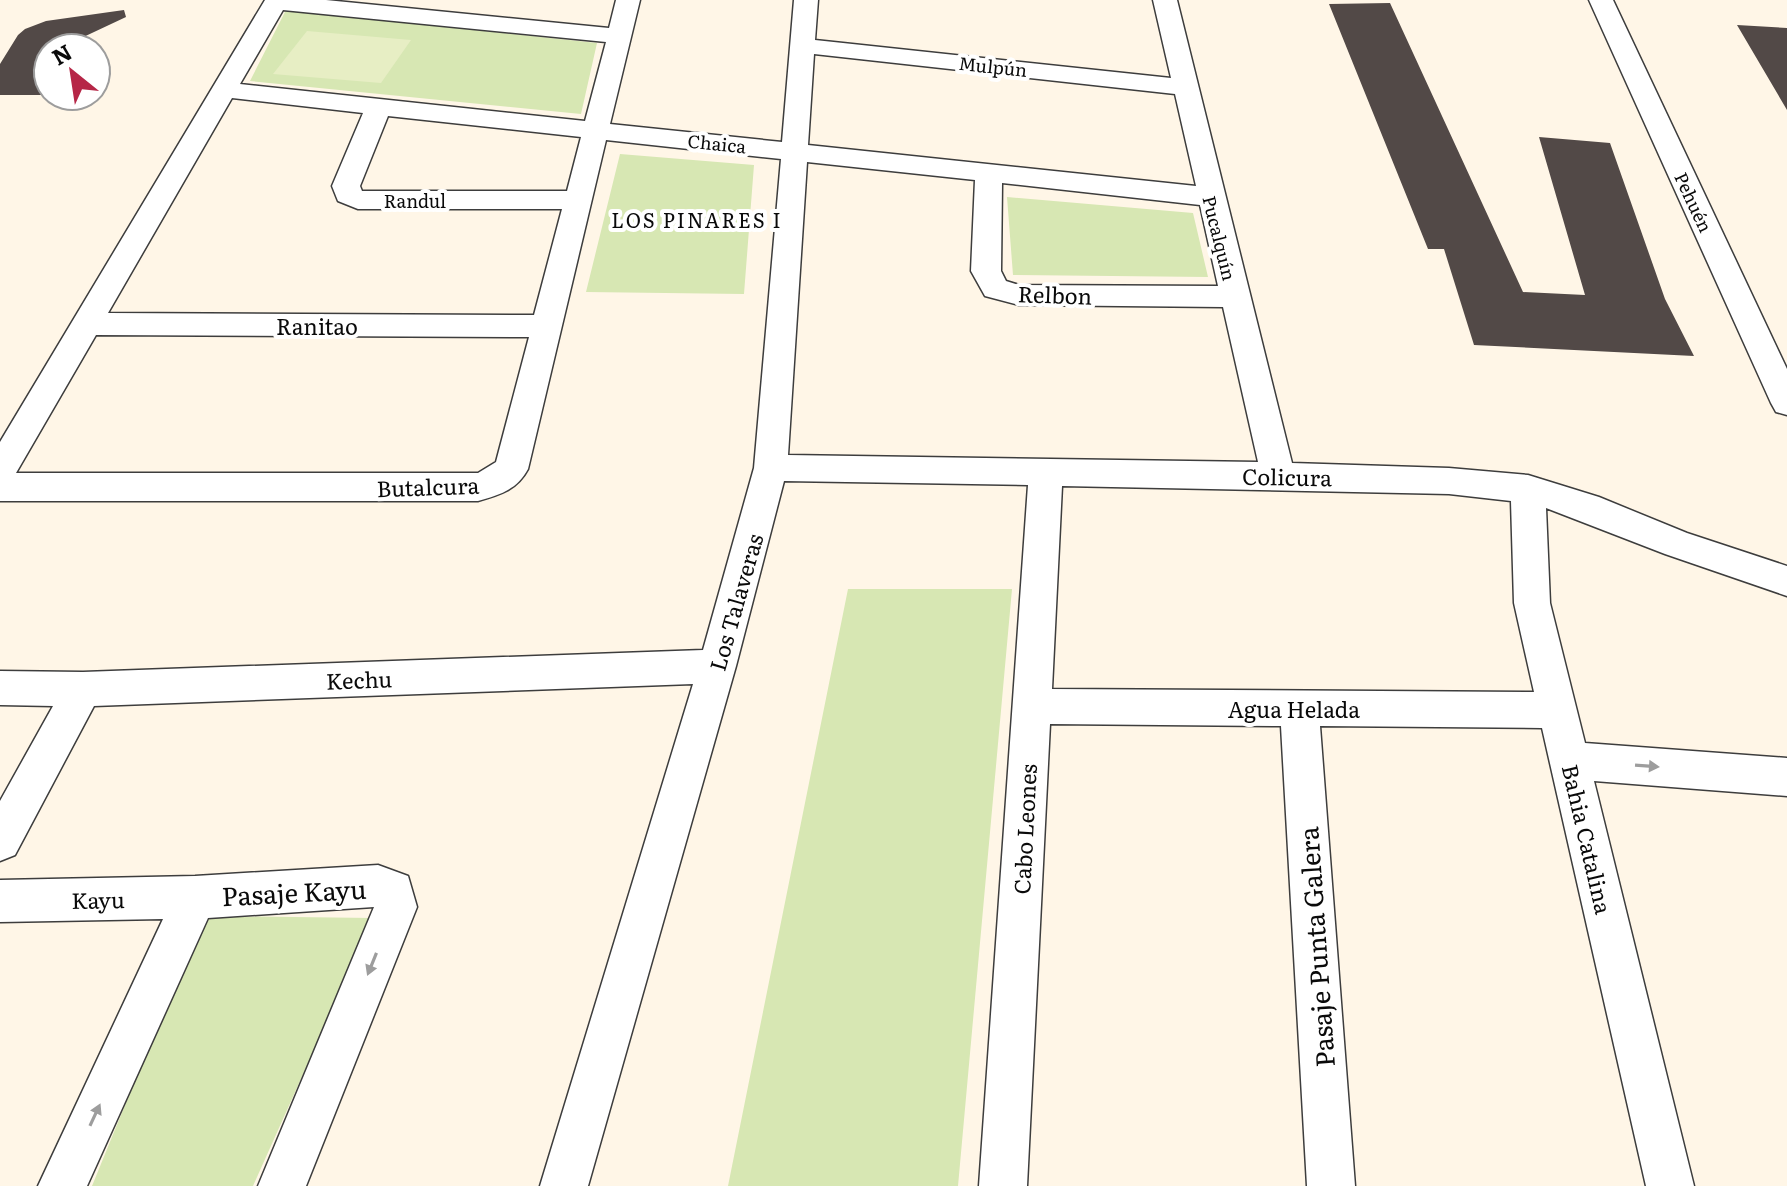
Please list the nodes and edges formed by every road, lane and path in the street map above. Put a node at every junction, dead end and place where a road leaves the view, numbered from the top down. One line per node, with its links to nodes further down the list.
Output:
1 (628, 0): 6 (street, Butalcura)
2 (806, 0): 7 (street, Los Talaveras)
3 (1165, 0): 8 (street, Pucalquín)
4 (1601, 0): 19 (street, Pehuén)
5 (277, 1): 6 (street); 9 (street)
6 (619, 36): 11 (street, Butalcura)
7 (803, 46): 8 (street, Mulpún); 12 (street, Los Talaveras)
8 (1184, 87): 14 (street, Pucalquín)
9 (224, 90): 10 (street, Chaica); 17 (street)
10 (379, 106): 11 (street, Chaica); 15 (street, Randul)
11 (595, 130): 12 (street, Chaica); 15 (street, Butalcura)
12 (793, 151): 13 (street, Chaica); 20 (street, Los Talaveras)
13 (989, 173): 14 (street, Chaica); 16 (street, Relbon)
14 (1210, 197): 16 (street, Pucalquín)
15 (578, 200): 18 (street, Butalcura)
16 (1235, 297): 23 (street, Pucalquín)
17 (86, 324): 18 (street, Ranitao); 21 (street)
18 (547, 326): 24 (street, Butalcura)
19 (1787, 403)
20 (771, 468): 22 (street, Colicura); 27 (street, Los Talaveras)
21 (0, 471)
22 (1046, 472): 23 (street, Colicura); 30 (street, Cabo Leones)
23 (1278, 476): 25 (street, Colicura)
24 (0, 487)
25 (1528, 489): 26 (street, Colicura); 32 (street, Bahia Catalina)
26 (1787, 581)
27 (717, 666): 29 (street, Kechu); 40 (street, Los Talaveras)
28 (0, 688): 29 (street, Kechu)
29 (83, 689): 35 (street)
30 (1031, 706): 31 (street, Agua Helada); 41 (street, Cabo Leones)
31 (1299, 708): 32 (street, Agua Helada); 42 (street, Pasaje Punta Galera)
32 (1558, 710): 33 (street, Bahia Catalina)
33 (1569, 760): 34 (street, one-way to 34); 43 (street, Bahia Catalina)
34 (1787, 777)
35 (0, 841)
36 (195, 897): 37 (street, Kayu); 38 (street, Pasaje Kayu, one-way to 36); 39 (street, Pasaje Kayu, one-way to 39)
37 (0, 901)
38 (62, 1186)
39 (282, 1186)
40 (564, 1186)
41 (1003, 1186)
42 (1331, 1186)
43 (1670, 1186)

